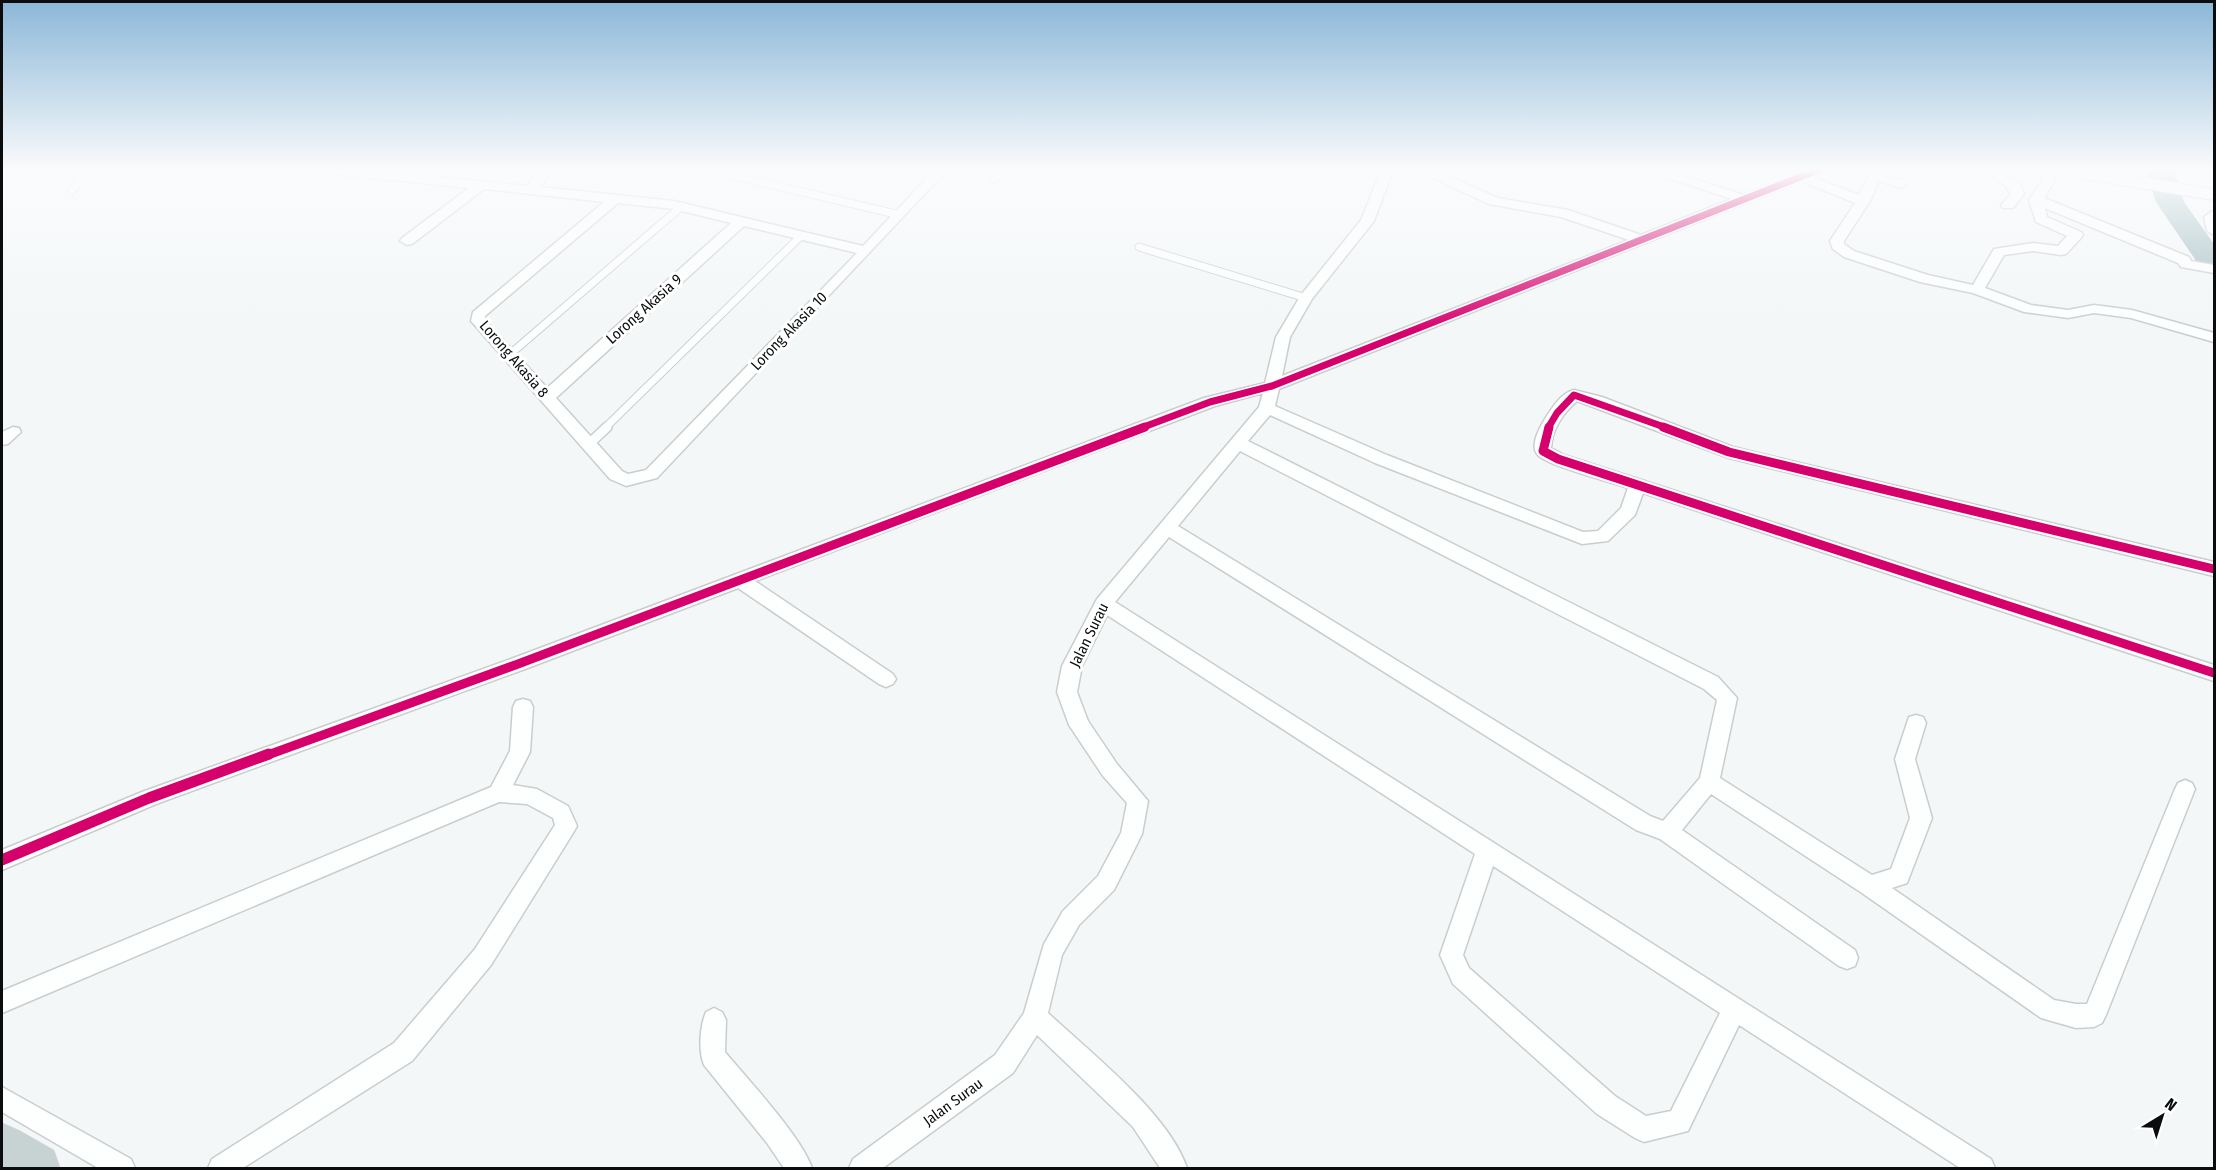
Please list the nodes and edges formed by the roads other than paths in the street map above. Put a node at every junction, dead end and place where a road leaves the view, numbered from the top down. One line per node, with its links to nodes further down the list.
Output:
1 (431, 223): 15 (street)
2 (587, 223): 22 (street, Lorong Akasia 8)
3 (664, 223): 22 (lane)
4 (739, 223): 24 (street, Lorong Akasia 9)
5 (747, 223): 13 (street)
6 (893, 223): 17 (street, Lorong Akasia 10)
7 (1367, 223): 20 (street, Jalan Surau)
8 (1591, 223): 14 (street)
9 (1686, 223): 14 (street)
10 (1849, 223): 19 (street)
11 (2050, 223): 19 (street)
12 (2094, 223): 18 (street)
13 (801, 236): 17 (street); 27 (lane)
14 (1643, 240): 23 (street)
15 (407, 241)
16 (1139, 247): 20 (lane)
17 (866, 252): 28 (street, Lorong Akasia 10)
18 (2214, 269)
19 (1977, 291): 21 (street)
20 (1306, 298): 23 (street, Jalan Surau)
21 (2214, 338)
22 (509, 355): 24 (street, Lorong Akasia 8)
23 (1272, 386): 25 (street, Jalan Surau); 32 (street)
24 (548, 398): 27 (street, Lorong Akasia 8)
25 (1267, 408): 26 (street, Jalan Surau); 29 (street)
26 (1238, 442): 30 (street, Jalan Surau); 38 (street)
27 (589, 444): 28 (street, Lorong Akasia 8)
28 (626, 480)
29 (1637, 485): 31 (street); 34 (street)
30 (1168, 528): 33 (street, Jalan Surau); 41 (street)
31 (2214, 569)
32 (738, 579): 35 (street); 43 (street)
33 (1103, 604): 42 (street); 48 (street, Jalan Surau)
34 (2214, 673)
35 (886, 679)
36 (523, 707): 40 (street)
37 (1916, 723): 44 (street)
38 (1708, 782): 41 (street); 44 (street)
39 (2185, 789): 44 (street)
40 (498, 793): 46 (street); 54 (street)
41 (1667, 832): 45 (street)
42 (1487, 851): 47 (street); 47 (street)
43 (2, 860)
44 (1870, 886)
45 (1847, 958)
46 (2, 1002)
47 (1734, 1009): 58 (street)
48 (1035, 1017): 56 (street, Jalan Surau); 57 (street)
49 (714, 1020): 55 (street)
50 (2, 1099): 53 (street)
51 (2, 1147): 52 (highway)
52 (36, 1168)
53 (122, 1168)
54 (220, 1168)
55 (799, 1168)
56 (862, 1168)
57 (1175, 1168)
58 (1983, 1168)

